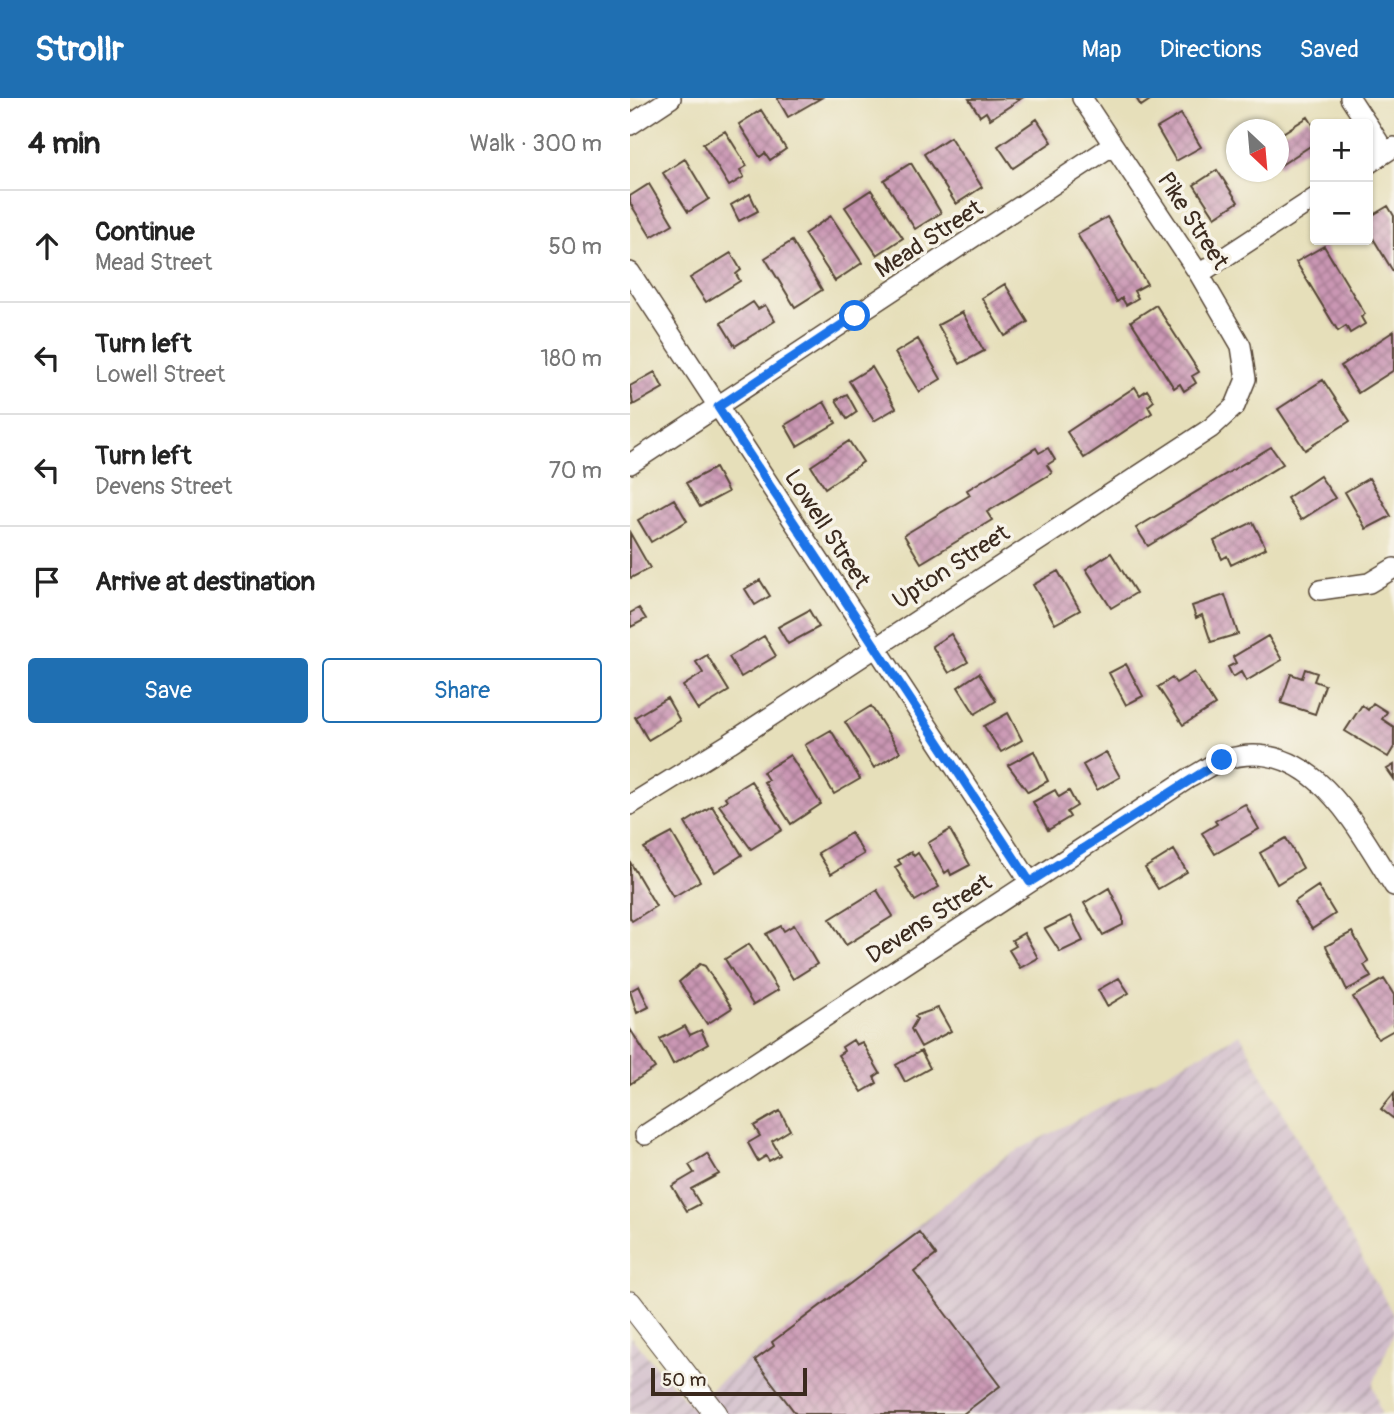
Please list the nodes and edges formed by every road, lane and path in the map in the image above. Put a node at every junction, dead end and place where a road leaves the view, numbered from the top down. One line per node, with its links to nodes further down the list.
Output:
1 (671, 98): 5 (street)
2 (1082, 98): 7 (street, Pike Street)
3 (1350, 98): 4 (street)
4 (1364, 119)
5 (630, 125)
6 (1373, 131): 8 (street)
7 (1113, 145): 12 (street, Pike Street); 14 (street, Mead Street)
8 (1390, 150): 9 (street)
9 (1373, 161)
10 (1310, 201): 12 (street)
11 (630, 272): 14 (street, Lowell Street)
12 (1199, 274): 13 (street, Pike Street)
13 (1246, 379): 18 (street, Upton Street)
14 (718, 407): 15 (street, Mead Street); 18 (street, Lowell Street)
15 (630, 464)
16 (1394, 568): 17 (street)
17 (1320, 590)
18 (875, 646): 19 (street, Upton Street); 20 (street, Lowell Street)
19 (630, 805)
20 (1030, 882): 21 (street, Devens Street); 22 (street, Devens Street)
21 (1394, 886)
22 (645, 1135)
23 (630, 1303): 24 (street)
24 (716, 1414)

